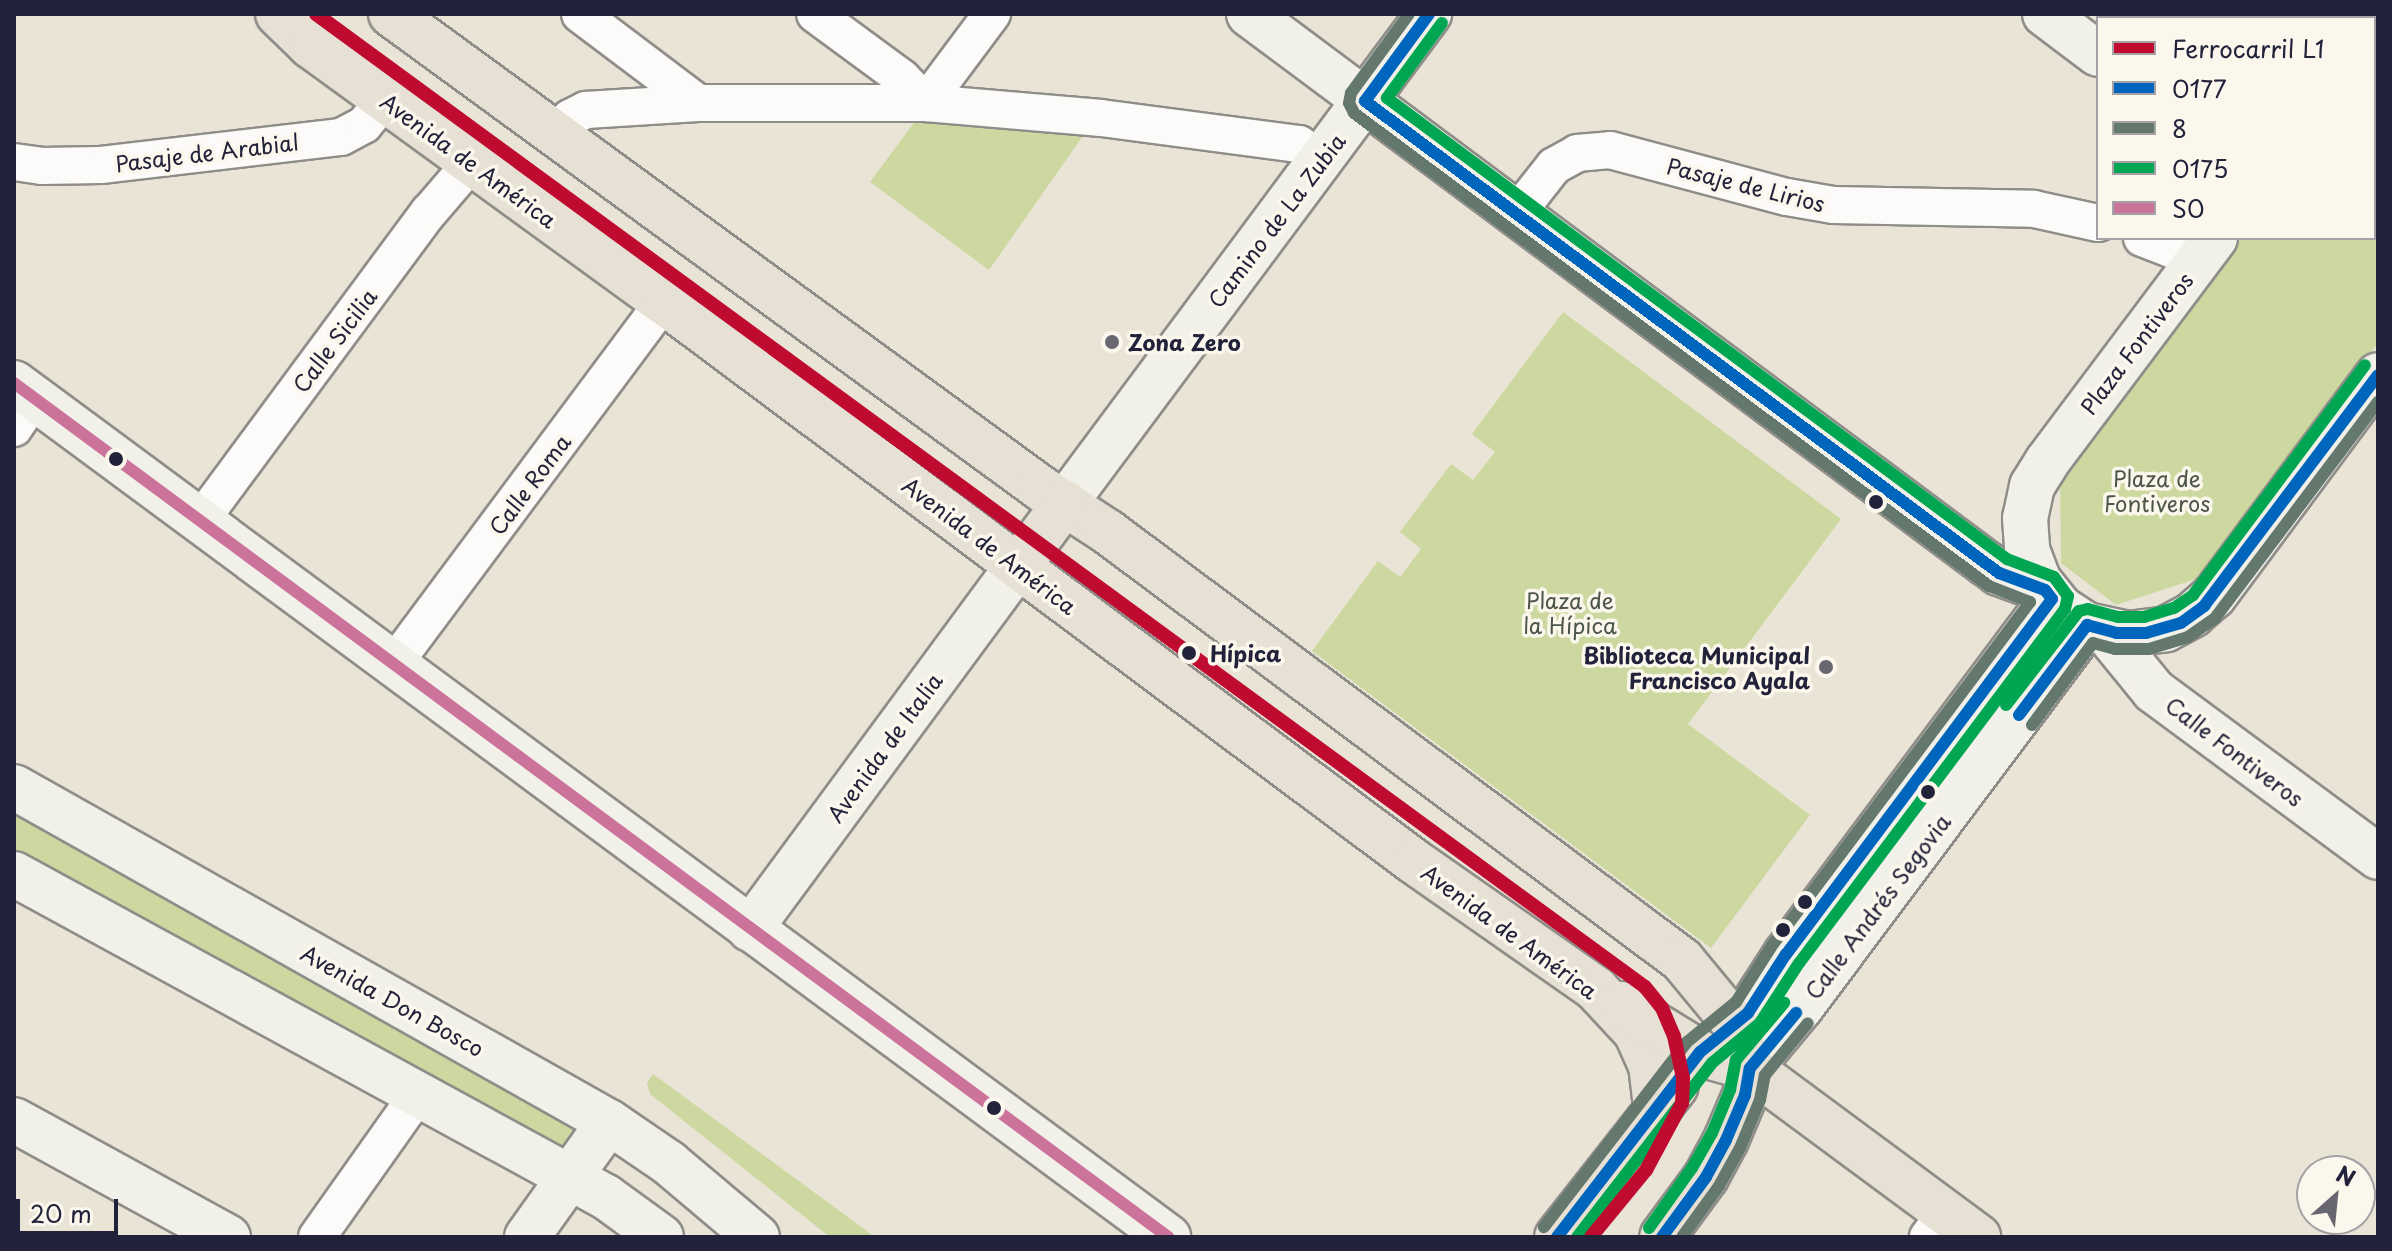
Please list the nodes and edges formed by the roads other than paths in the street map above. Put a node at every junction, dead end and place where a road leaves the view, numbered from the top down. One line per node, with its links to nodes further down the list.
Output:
1 (278, 14): 11 (main road, Avenida de América)
2 (391, 14): 14 (main road)
3 (580, 14): 13 (street)
4 (815, 14): 10 (street)
5 (992, 14): 10 (street)
6 (1249, 14): 12 (main road)
7 (1429, 14): 12 (main road, Camino de La Zubia)
8 (2045, 14): 9 (main road)
9 (2096, 52)
10 (932, 94): 13 (street); 15 (street)
11 (385, 99): 16 (street, Pasaje de Arabial); 17 (main road, Avenida de América)
12 (1365, 101): 15 (main road, Camino de La Zubia); 18 (main road)
13 (698, 103): 14 (street)
14 (557, 137): 25 (main road)
15 (1320, 160): 25 (main road, Camino de La Zubia)
16 (14, 162)
17 (472, 162): 22 (main road, Avenida de América); 26 (street, Calle Sicilia)
18 (1517, 213): 19 (street, Pasaje de Lirios); 28 (main road)
19 (2096, 223)
20 (2154, 240): 21 (street)
21 (2207, 249): 28 (main road, Plaza Fontiveros)
22 (664, 302): 27 (main road, Avenida de América); 30 (street, Calle Roma)
23 (2378, 375): 29 (main road)
24 (21, 403): 26 (main road)
25 (1065, 503): 27 (main road); 36 (main road)
26 (200, 521): 30 (main road)
27 (1018, 566): 34 (main road, Avenida de Italia); 35 (main road, Avenida de América)
28 (2048, 595): 29 (main road); 36 (main road, Calle Andrés Segovia)
29 (2096, 628): 32 (main road, Calle Fontiveros); 38 (main road, Calle Andrés Segovia)
30 (393, 665): 34 (main road)
31 (14, 787): 42 (main road, Avenida Don Bosco)
32 (2378, 857)
33 (14, 874): 39 (main road)
34 (750, 929): 50 (main road)
35 (1596, 989): 37 (main road); 40 (main road, Avenida de América)
36 (1723, 1008): 37 (main road, Calle Andrés Segovia); 38 (main road)
37 (1700, 1052): 38 (main road); 40 (main road, Calle Andrés Segovia)
38 (1750, 1068): 44 (main road); 52 (main road, Calle Andrés Segovia)
39 (417, 1096): 43 (main road); 46 (street)
40 (1656, 1107): 51 (main road, Calle Andrés Segovia)
41 (14, 1120): 45 (main road)
42 (609, 1122): 43 (main road); 49 (main road, Avenida Don Bosco)
43 (570, 1180): 47 (main road); 48 (main road)
44 (1950, 1229)
45 (228, 1237)
46 (317, 1237)
47 (527, 1237)
48 (661, 1237)
49 (757, 1237)
50 (1168, 1237)
51 (1557, 1237)
52 (1662, 1237)

